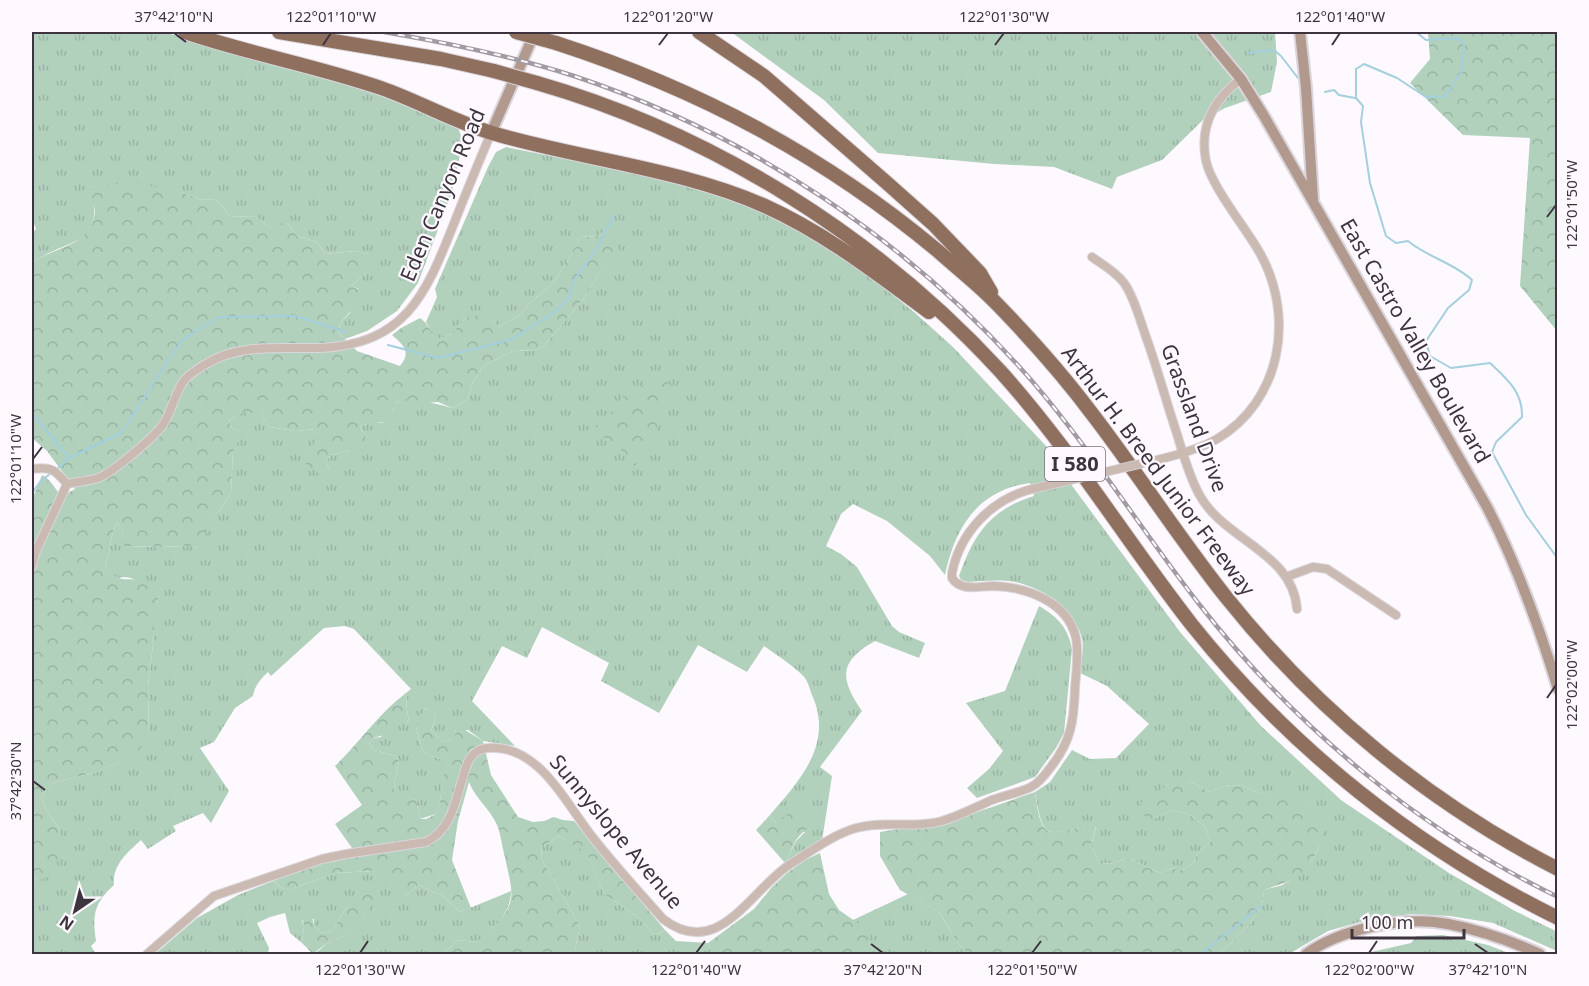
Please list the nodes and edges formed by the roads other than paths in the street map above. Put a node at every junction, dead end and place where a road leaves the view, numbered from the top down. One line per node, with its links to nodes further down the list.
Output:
1 (185, 32): 9 (highway)
2 (279, 32): 13 (highway, I 580, bridge)
3 (516, 32): 12 (highway, Arthur H. Breed Junior Freeway / I 580, bridge)
4 (535, 32): 9 (main road, Eden Canyon Road)
5 (699, 32): 12 (highway)
6 (1202, 32): 8 (main road, East Castro Valley Boulevard)
7 (1299, 32): 10 (main road)
8 (1241, 79): 10 (main road, East Castro Valley Boulevard); 14 (street, Sunnyslope Avenue)
9 (490, 133): 13 (highway); 16 (street, Eden Canyon Road)
10 (1313, 202): 21 (main road, East Castro Valley Boulevard)
11 (1092, 257): 14 (street, Grassland Drive)
12 (998, 305): 22 (highway, Arthur H. Breed Junior Freeway / I 580)
13 (977, 347): 23 (highway, I 580)
14 (1183, 453): 18 (street, Grassland Drive); 24 (street, Sunnyslope Avenue, bridge)
15 (32, 469): 16 (street)
16 (67, 484): 17 (street)
17 (32, 566)
18 (1286, 577): 19 (street, Grassland Drive); 20 (street)
19 (1298, 609)
20 (1396, 615)
21 (1557, 688)
22 (1557, 869)
23 (1557, 918)
24 (147, 954)
25 (1306, 954): 26 (main road)
26 (1540, 954)

